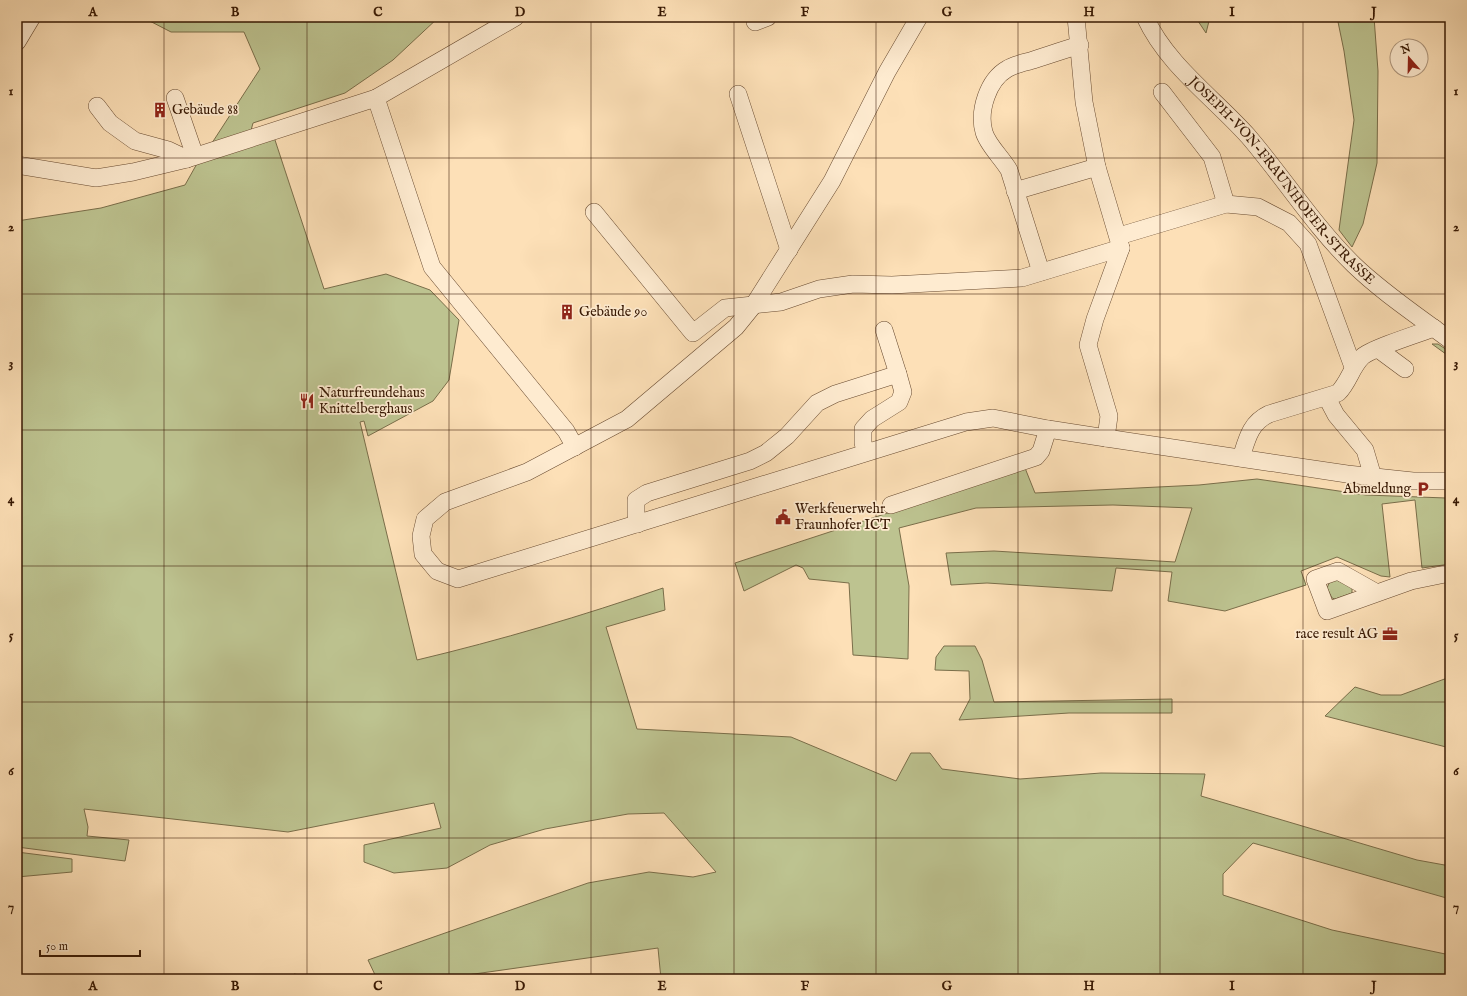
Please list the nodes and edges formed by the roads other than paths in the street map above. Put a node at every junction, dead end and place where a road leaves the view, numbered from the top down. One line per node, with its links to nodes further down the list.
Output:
1 (32, 17): 6 (street)
2 (516, 17): 11 (street)
3 (919, 17): 20 (street)
4 (1076, 17): 7 (street)
5 (1145, 17): 23 (street, JOSEPH-VON-FRAUNHOFER-STRASSE)
6 (17, 42)
7 (1080, 45): 15 (street); 16 (street)
8 (1162, 92): 17 (street)
9 (738, 94): 20 (street)
10 (175, 98): 13 (street)
11 (376, 98): 13 (street); 33 (street)
12 (97, 106): 13 (street)
13 (196, 156): 14 (street)
14 (17, 166)
15 (1097, 167): 16 (street); 19 (street)
16 (1014, 191): 21 (street)
17 (1226, 204): 19 (street); 27 (street)
18 (594, 212): 22 (street)
19 (1120, 242): 21 (street); 32 (street)
20 (789, 250): 22 (street)
21 (1042, 272): 22 (street)
22 (753, 306): 33 (street)
23 (1434, 328): 25 (street, JOSEPH-VON-FRAUNHOFER-STRASSE); 26 (street)
24 (884, 330): 29 (street)
25 (1450, 340)
26 (1378, 349): 27 (street); 28 (street)
27 (1353, 367): 30 (street)
28 (1405, 369)
29 (898, 374): 34 (street); 39 (street)
30 (1326, 398): 35 (street); 36 (street)
31 (1048, 429): 32 (street); 34 (street); 38 (street)
32 (1106, 438): 35 (street)
33 (575, 447): 39 (street)
34 (866, 452): 39 (street)
35 (1241, 458): 36 (street)
36 (1373, 477): 37 (street)
37 (1450, 481)
38 (891, 505)
39 (638, 524)
40 (1450, 574): 41 (street)
41 (1377, 592)

